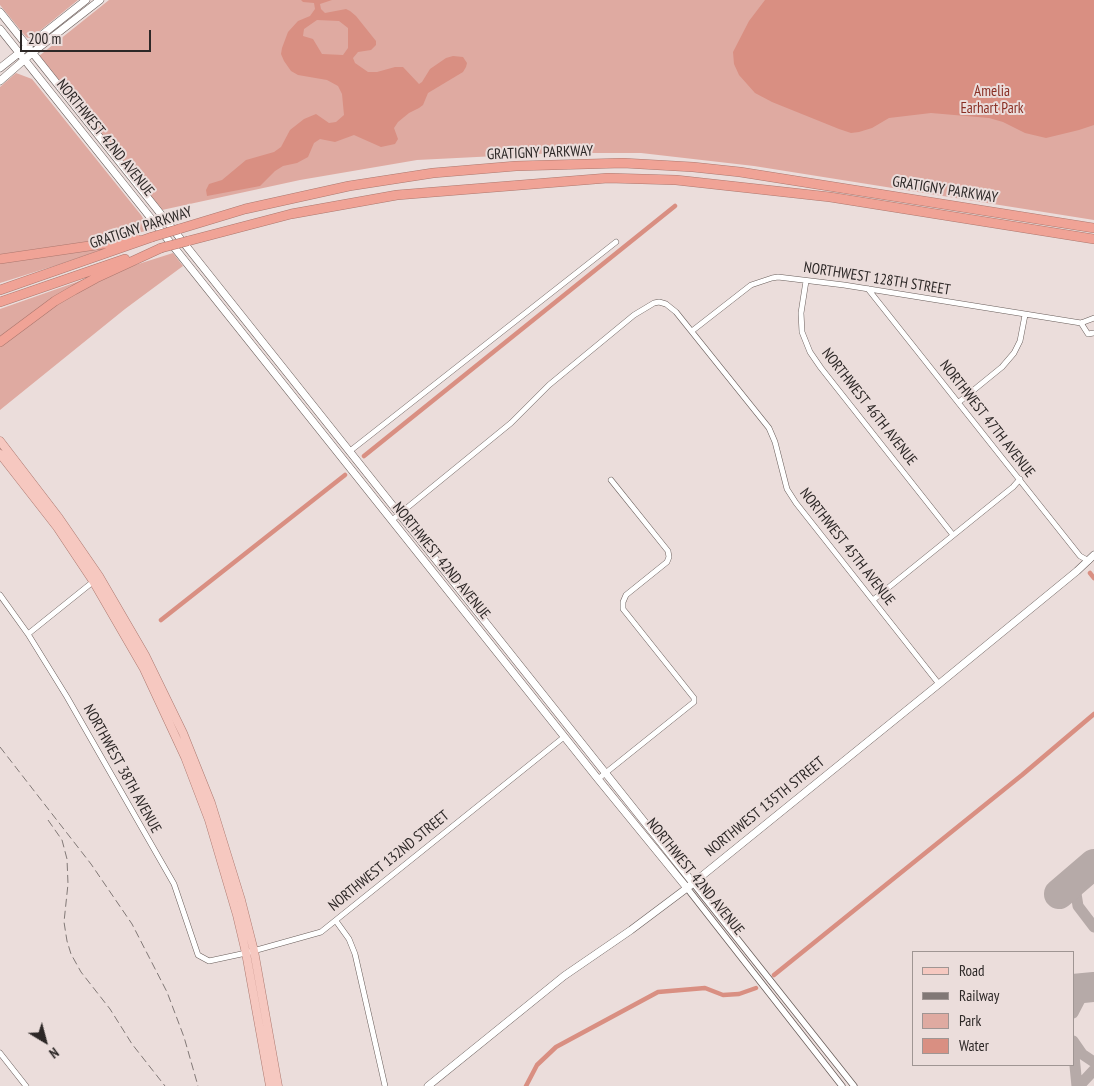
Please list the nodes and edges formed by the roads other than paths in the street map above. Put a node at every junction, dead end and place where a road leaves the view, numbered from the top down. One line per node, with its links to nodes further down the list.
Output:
1 (86, 0): 5 (main road)
2 (100, 0): 7 (main road)
3 (0, 12): 5 (main road, NORTHWEST 42ND AVENUE)
4 (0, 29): 6 (main road, NORTHWEST 42ND AVENUE)
5 (27, 46): 6 (main road); 7 (main road, NORTHWEST 42ND AVENUE)
6 (19, 53): 8 (main road, NORTHWEST 42ND AVENUE); 9 (main road)
7 (32, 53): 8 (main road); 20 (main road, NORTHWEST 42ND AVENUE)
8 (25, 60): 10 (main road); 22 (main road, NORTHWEST 42ND AVENUE)
9 (0, 68)
10 (0, 81)
11 (1094, 228): 12 (highway, GRATIGNY PARKWAY, bridge)
12 (152, 237): 16 (highway); 19 (highway, GRATIGNY PARKWAY)
13 (1094, 239): 15 (highway, GRATIGNY PARKWAY, bridge)
14 (616, 242): 33 (street)
15 (161, 248): 21 (highway, GRATIGNY PARKWAY); 28 (highway)
16 (0, 259)
17 (806, 281): 18 (street, NORTHWEST 128TH STREET); 26 (street, NORTHWEST 128TH STREET); 39 (street, NORTHWEST 46TH AVENUE)
18 (868, 289): 23 (street, NORTHWEST 128TH STREET); 31 (street, NORTHWEST 47TH AVENUE)
19 (0, 290)
20 (230, 300): 22 (main road); 29 (main road, NORTHWEST 42ND AVENUE)
21 (0, 302)
22 (221, 306): 30 (main road, NORTHWEST 42ND AVENUE)
23 (1025, 315): 25 (street, NORTHWEST 128TH STREET); 31 (street)
24 (1094, 318): 25 (street)
25 (1078, 322): 27 (street)
26 (692, 331): 37 (street, NORTHWEST 45TH AVENUE); 47 (street, NORTHWEST 45TH AVENUE)
27 (1094, 333)
28 (0, 342)
29 (294, 381): 30 (main road); 33 (main road, NORTHWEST 42ND AVENUE)
30 (286, 388): 38 (main road, NORTHWEST 42ND AVENUE)
31 (958, 402): 35 (street, NORTHWEST 47TH AVENUE)
32 (0, 442): 43 (main road)
33 (350, 451): 37 (main road, NORTHWEST 42ND AVENUE)
34 (0, 454): 43 (main road)
35 (1020, 479): 39 (street); 42 (street, NORTHWEST 47TH AVENUE)
36 (611, 480): 52 (street)
37 (400, 514): 38 (street); 40 (main road, NORTHWEST 42ND AVENUE)
38 (392, 520): 41 (main road, NORTHWEST 42ND AVENUE)
39 (953, 535): 47 (street)
40 (431, 553): 41 (main road); 44 (main road, NORTHWEST 42ND AVENUE)
41 (423, 559): 46 (main road, NORTHWEST 42ND AVENUE)
42 (1092, 559): 49 (main road, NORTHWEST 135TH STREET)
43 (96, 579): 48 (street); 56 (main road)
44 (461, 591): 46 (main road); 50 (main road, NORTHWEST 42ND AVENUE)
45 (0, 595): 48 (street, NORTHWEST 38TH AVENUE)
46 (453, 598): 51 (main road, NORTHWEST 42ND AVENUE)
47 (873, 600): 49 (street, NORTHWEST 45TH AVENUE)
48 (28, 634): 57 (street, NORTHWEST 38TH AVENUE)
49 (939, 684): 54 (main road, NORTHWEST 135TH STREET)
50 (572, 730): 51 (main road); 52 (main road, NORTHWEST 42ND AVENUE)
51 (564, 736): 53 (main road, NORTHWEST 42ND AVENUE); 55 (street, NORTHWEST 132ND STREET)
52 (606, 772): 53 (street); 54 (main road, NORTHWEST 42ND AVENUE)
53 (598, 779): 54 (main road, NORTHWEST 42ND AVENUE)
54 (690, 885): 58 (street, NORTHWEST 42ND AVENUE); 59 (street, NORTHWEST 42ND AVENUE); 65 (main road, NORTHWEST 135TH STREET)
55 (336, 920): 56 (street, NORTHWEST 132ND STREET); 64 (street)
56 (250, 952): 57 (street, NORTHWEST 132ND STREET); 62 (main road); 63 (main road)
57 (209, 961)
58 (775, 986): 59 (street); 67 (street, NORTHWEST 42ND AVENUE)
59 (768, 991): 66 (street, NORTHWEST 42ND AVENUE)
60 (0, 1053): 61 (street)
61 (26, 1086)
62 (270, 1086)
63 (278, 1086)
64 (385, 1086)
65 (428, 1086)
66 (842, 1086)
67 (854, 1086)

